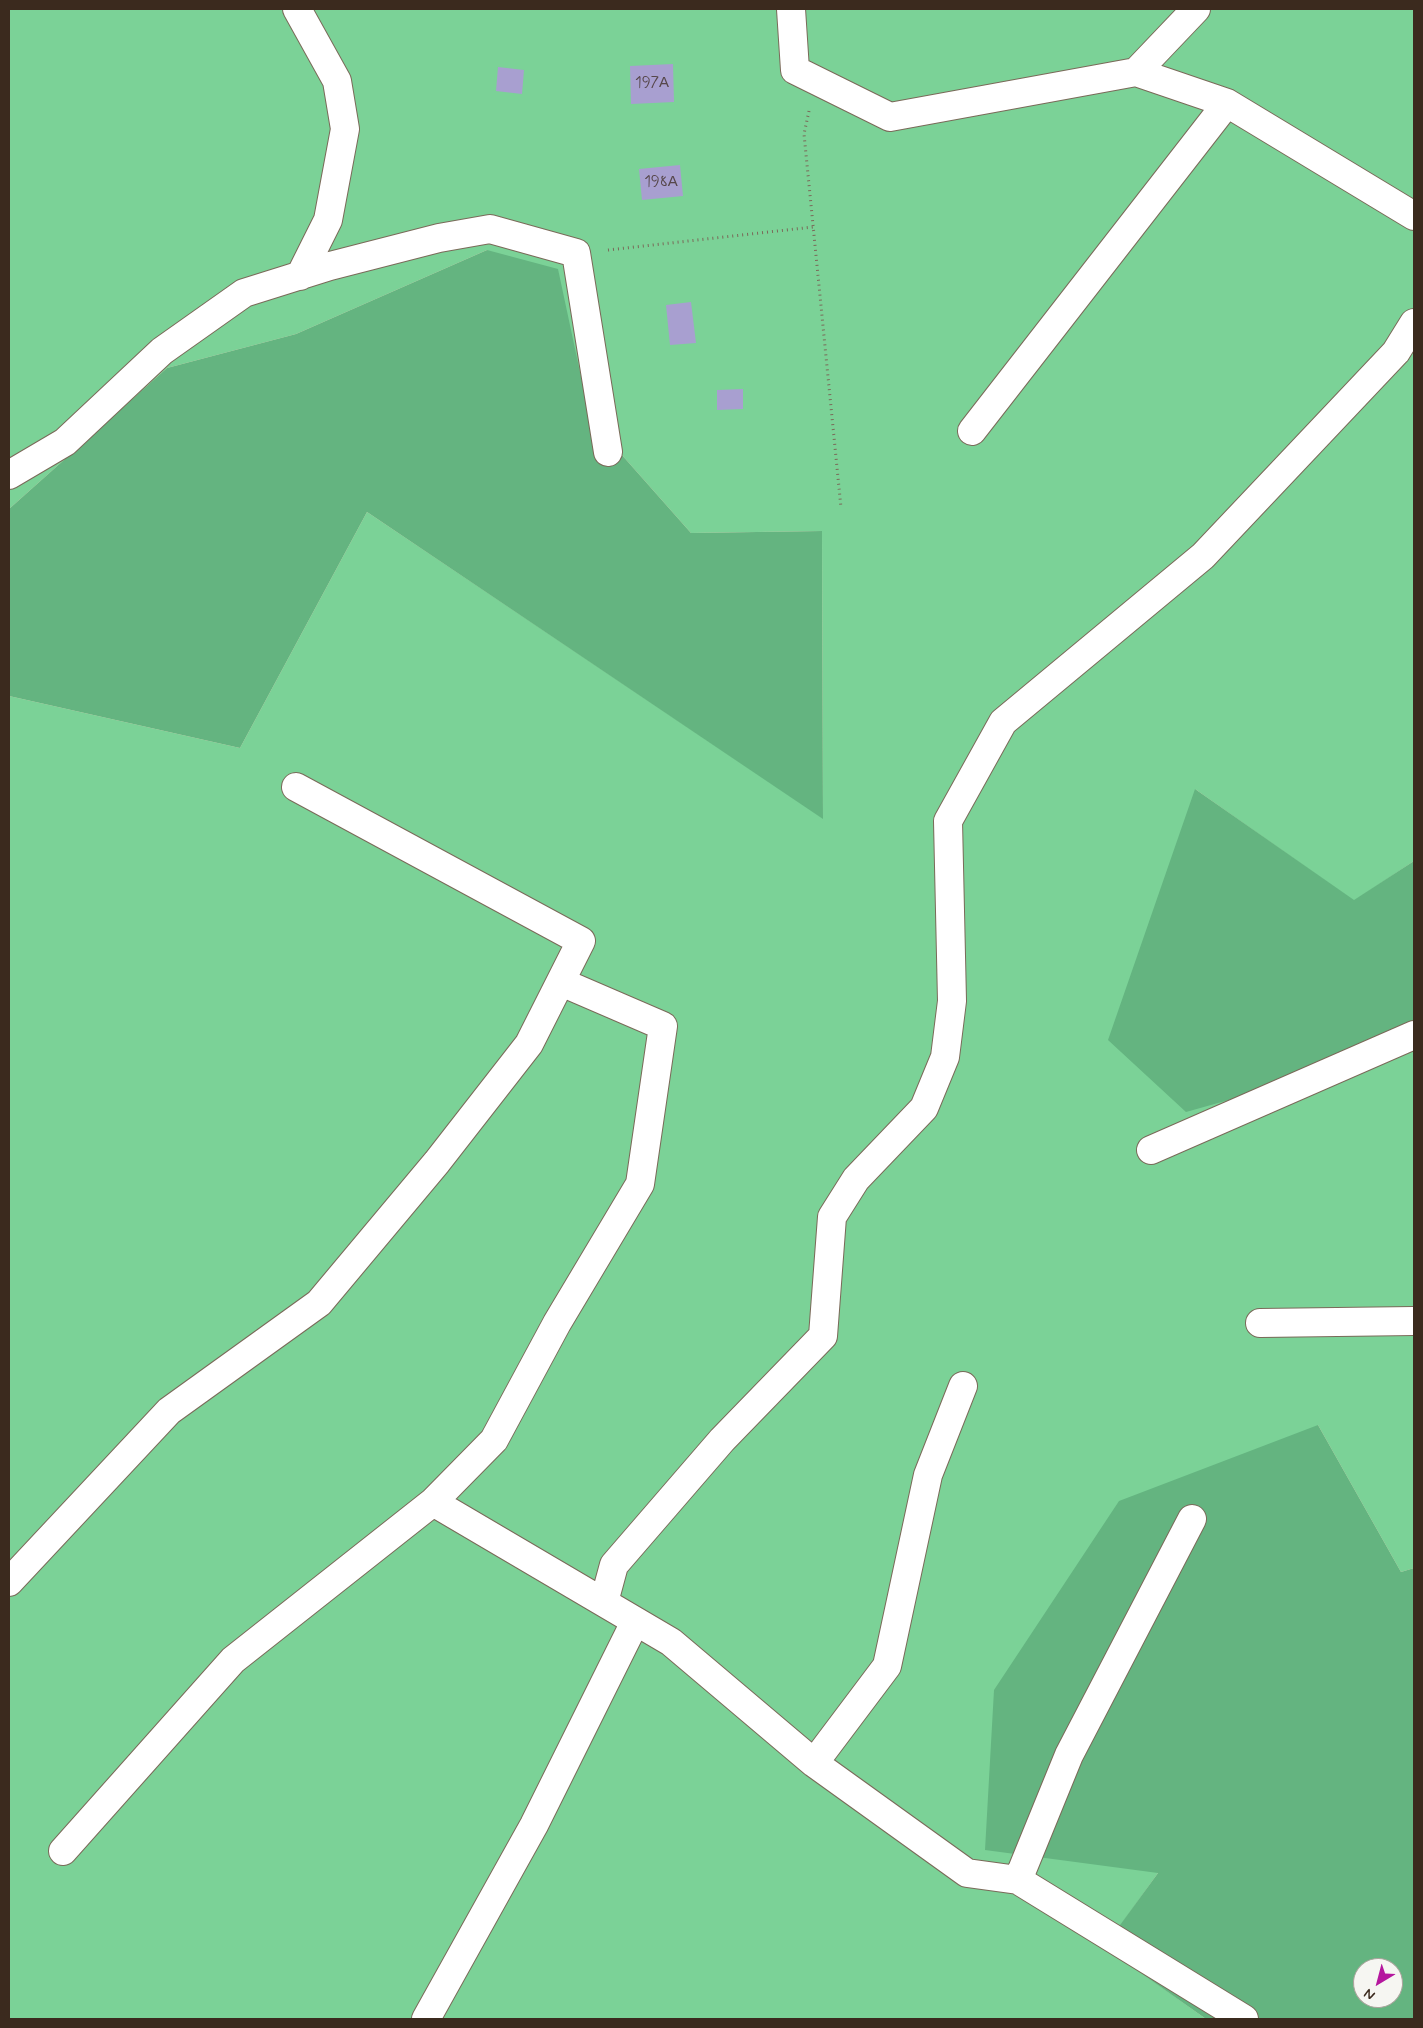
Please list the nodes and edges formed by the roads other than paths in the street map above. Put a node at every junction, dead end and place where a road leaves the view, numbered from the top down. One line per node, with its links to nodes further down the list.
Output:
1 (297, 9): 7 (street)
2 (791, 9): 4 (street)
3 (1196, 9): 4 (street)
4 (1136, 72): 5 (street)
5 (1227, 103): 6 (street); 9 (street)
6 (1414, 216)
7 (300, 276): 10 (street); 11 (street)
8 (1414, 323): 22 (street)
9 (972, 430)
10 (608, 452)
11 (9, 475)
12 (296, 787): 13 (street)
13 (560, 982): 19 (street); 21 (street)
14 (1414, 1035): 15 (street)
15 (1151, 1150)
16 (1414, 1321): 17 (street)
17 (1260, 1323)
18 (963, 1386): 24 (street)
19 (433, 1502): 22 (street); 25 (street)
20 (1192, 1519): 26 (street)
21 (9, 1582)
22 (604, 1602): 23 (street)
23 (635, 1622): 24 (street); 27 (street)
24 (814, 1762): 26 (street)
25 (63, 1851)
26 (1018, 1880): 28 (street)
27 (426, 2019)
28 (1244, 2019)

